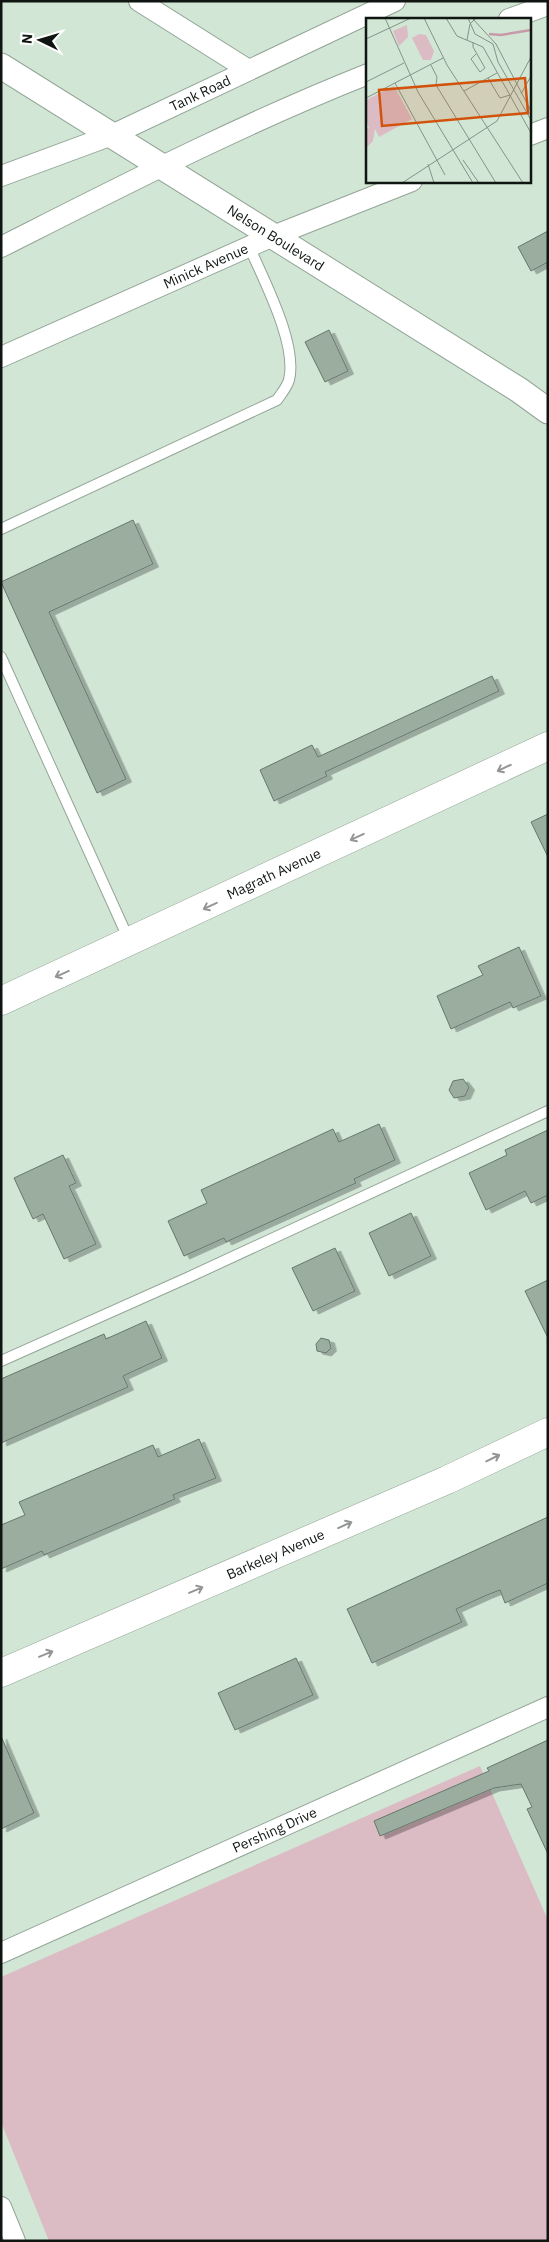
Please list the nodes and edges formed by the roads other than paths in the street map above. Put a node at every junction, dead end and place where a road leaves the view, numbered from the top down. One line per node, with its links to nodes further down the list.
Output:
1 (139, 1): 6 (street)
2 (395, 1): 6 (street, Tank Road)
3 (548, 5): 4 (street)
4 (512, 18)
5 (1, 66): 10 (street, Nelson Boulevard)
6 (247, 70): 10 (street, Tank Road)
7 (366, 75): 11 (street)
8 (548, 128): 9 (street)
9 (532, 134)
10 (112, 135): 11 (street, Nelson Boulevard); 12 (street, Tank Road)
11 (162, 166): 14 (street, Nelson Boulevard); 16 (street)
12 (1, 176)
13 (409, 182): 14 (street, Minick Avenue)
14 (273, 236): 15 (street, Minick Avenue); 18 (street, Nelson Boulevard)
15 (249, 246): 17 (street, Minick Avenue); 19 (lane)
16 (1, 247)
17 (1, 357)
18 (548, 411)
19 (1, 529)
20 (1, 657): 22 (lane)
21 (548, 746): 22 (main road, Magrath Avenue, one-way to 22)
22 (130, 943): 23 (main road, Magrath Avenue, one-way to 23)
23 (1, 1002)
24 (548, 1111): 25 (lane)
25 (1, 1361)
26 (548, 1432): 27 (main road, Barkeley Avenue, one-way to 26)
27 (1, 1672)
28 (548, 1708): 29 (street, Pershing Drive)
29 (1, 1953)
30 (1, 2207): 31 (street)
31 (14, 2241)

